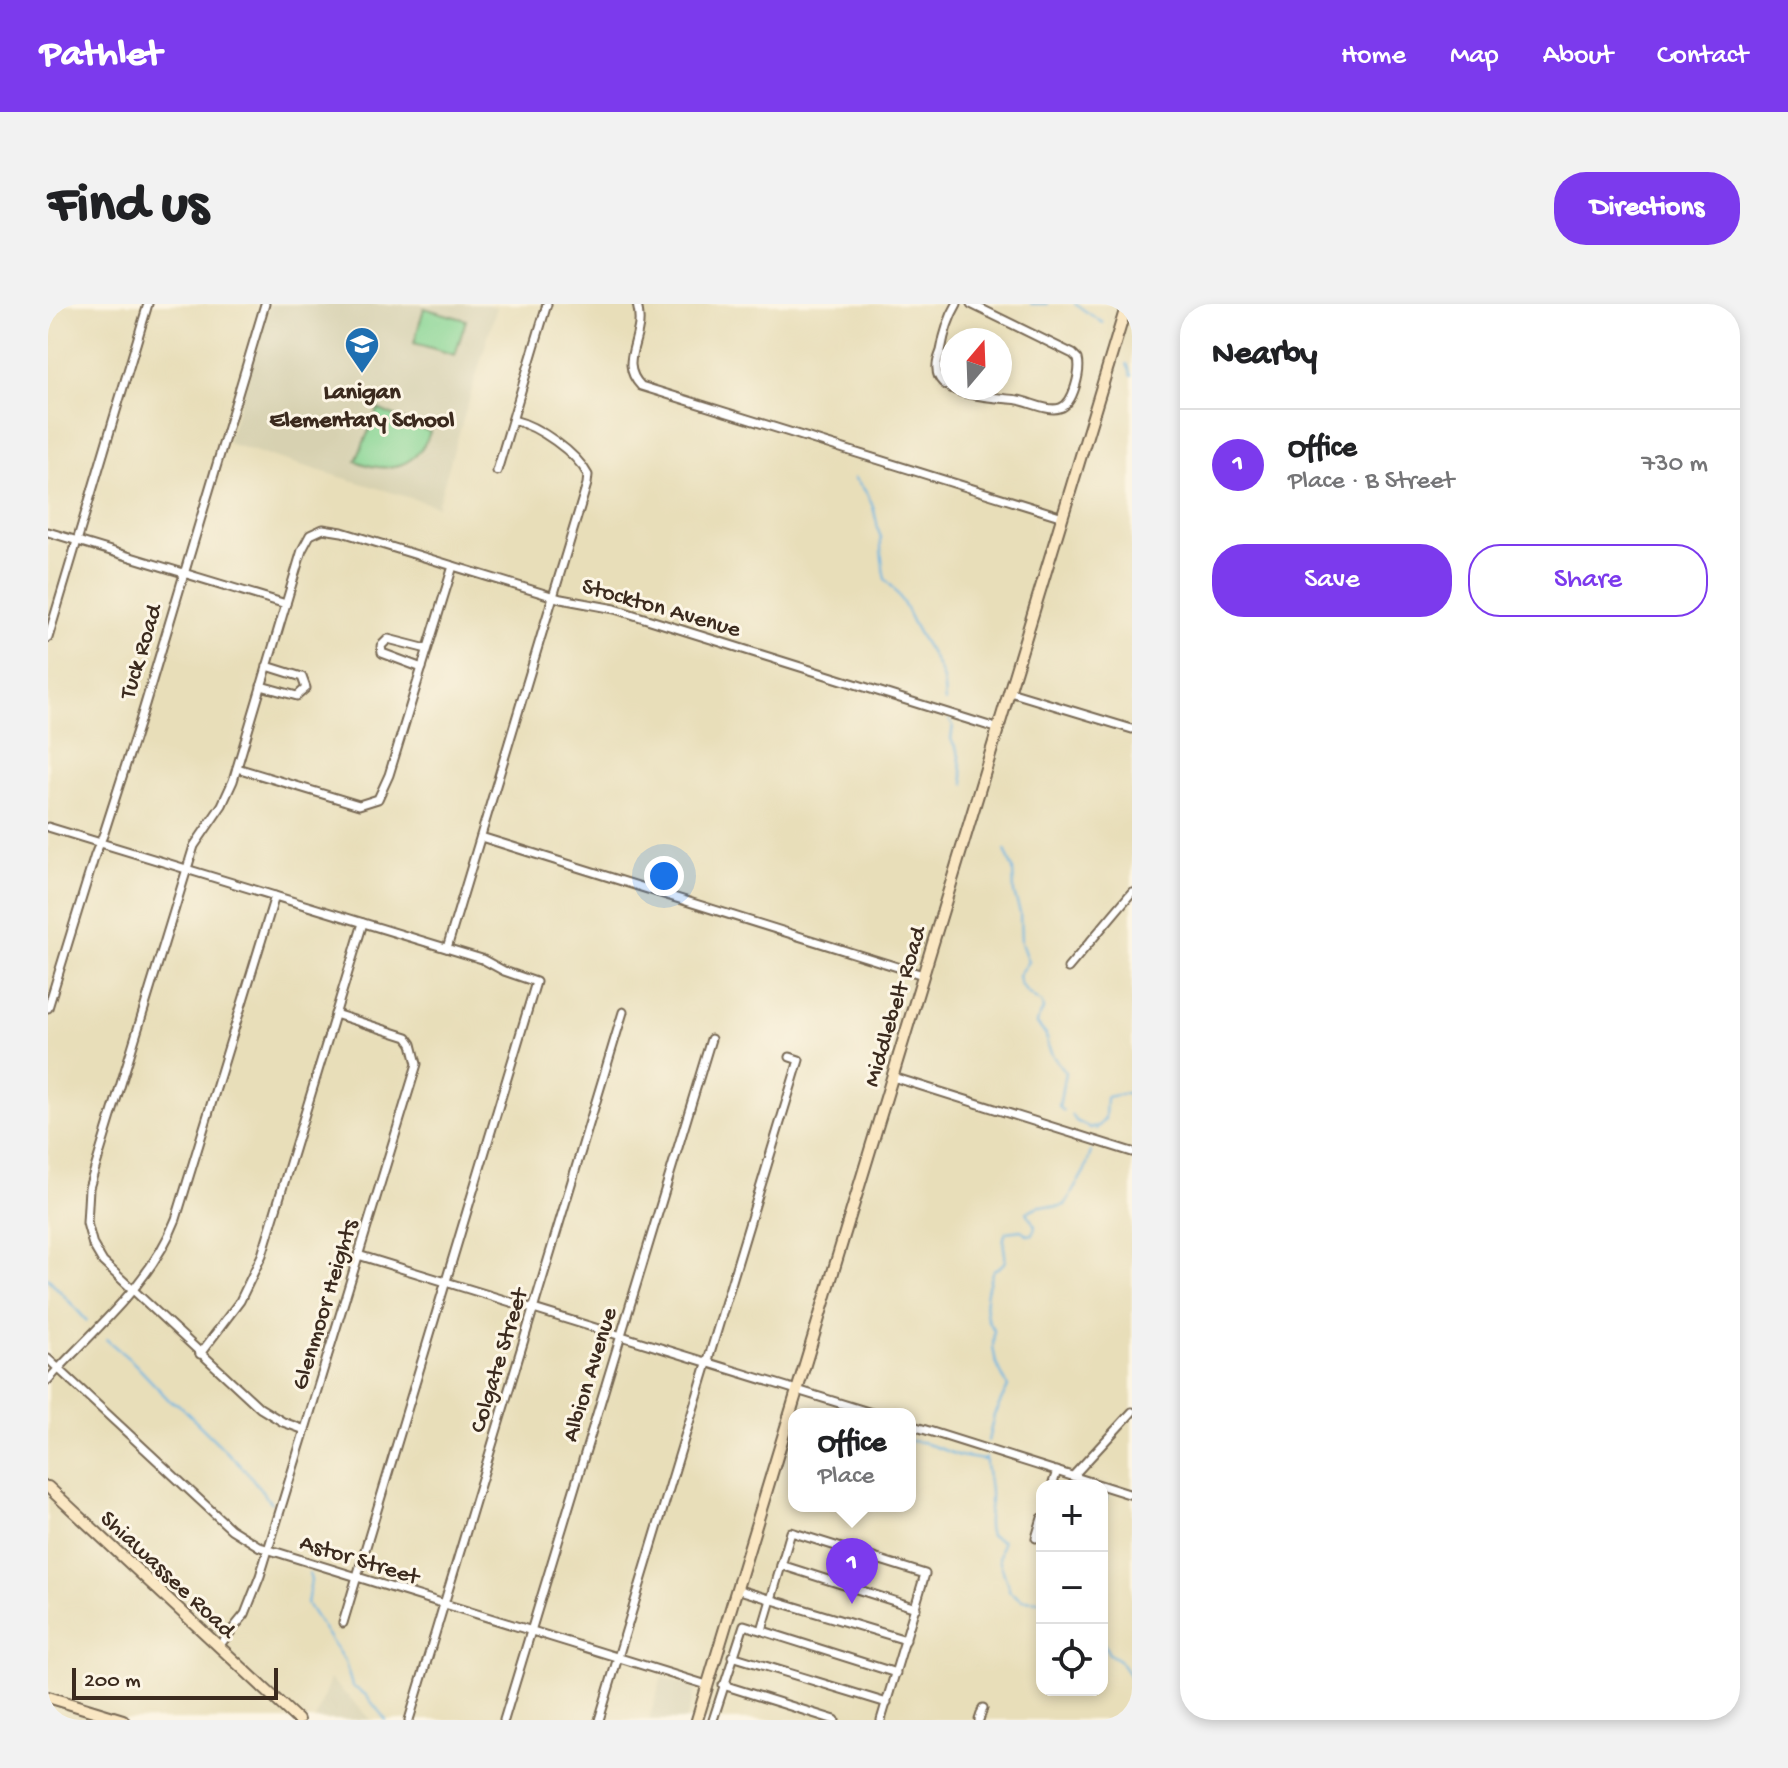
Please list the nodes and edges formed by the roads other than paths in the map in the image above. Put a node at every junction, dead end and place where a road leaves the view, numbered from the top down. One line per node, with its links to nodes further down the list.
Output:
1 (148, 304): 12 (street)
2 (265, 304): 14 (street, Tuck Road)
3 (547, 304): 8 (street)
4 (637, 304): 10 (street)
5 (957, 304): 6 (street)
6 (971, 304)
7 (1127, 304): 10 (street, Middlebelt Road)
8 (513, 420): 9 (street); 15 (street)
9 (497, 471)
10 (1063, 517): 22 (street, Middlebelt Road)
11 (48, 532): 12 (street)
12 (77, 540): 14 (street); 17 (street)
13 (453, 566): 15 (street, Stockton Avenue); 16 (street, Stockton Avenue); 18 (street)
14 (183, 574): 16 (street); 28 (street, Tuck Road)
15 (553, 597): 23 (street, Stockton Avenue); 27 (street)
16 (286, 604): 19 (street)
17 (48, 638)
18 (427, 649): 20 (street); 20 (street)
19 (267, 666): 21 (street); 21 (street)
20 (422, 668): 25 (street)
21 (261, 686): 25 (street)
22 (1010, 692): 23 (street, Middlebelt Road); 24 (street)
23 (999, 729): 35 (street, Middlebelt Road)
24 (1132, 729)
25 (237, 768): 29 (street)
26 (48, 827): 28 (street)
27 (481, 837): 33 (street); 35 (street)
28 (101, 842): 29 (street); 36 (street, Tuck Road)
29 (187, 869): 31 (street); 45 (street)
30 (1132, 892): 34 (street)
31 (275, 896): 32 (street); 45 (street)
32 (363, 923): 33 (street); 38 (street)
33 (447, 948): 44 (street)
34 (1068, 968)
35 (923, 975): 41 (street, Middlebelt Road)
36 (48, 1008)
37 (623, 1012): 46 (street, Colgate Street)
38 (335, 1014): 43 (street, Glenmoor Heights); 48 (street)
39 (711, 1039): 47 (street, Albion Avenue)
40 (790, 1057): 50 (street)
41 (893, 1077): 42 (street); 53 (street, Middlebelt Road)
42 (1132, 1152)
43 (358, 1255): 44 (street); 59 (street, Glenmoor Heights)
44 (446, 1283): 46 (street); 67 (street)
45 (131, 1291): 48 (street); 51 (street)
46 (533, 1310): 47 (street); 70 (street, Colgate Street)
47 (621, 1337): 50 (street); 74 (street, Albion Avenue)
48 (200, 1354): 59 (street)
49 (48, 1359): 51 (street)
50 (708, 1363): 53 (street); 78 (street)
51 (58, 1369): 52 (street); 65 (street, Astor Street)
52 (48, 1380)
53 (797, 1389): 54 (street, Middlebelt Road); 55 (street)
54 (791, 1408)
55 (856, 1408)
56 (1132, 1412): 61 (street)
57 (788, 1419): 68 (street, Middlebelt Road)
58 (916, 1427): 60 (street)
59 (305, 1430): 65 (street, Glenmoor Heights)
60 (1057, 1471): 61 (street); 62 (street)
61 (1073, 1476): 64 (street)
62 (1054, 1480)
63 (48, 1487): 76 (street, Shiawassee Road)
64 (1132, 1495)
65 (268, 1551): 67 (street, Astor Street); 76 (street, Glenmoor Heights)
66 (781, 1565): 69 (street); 71 (street); 71 (street)
67 (356, 1578): 70 (street, Astor Street); 72 (street)
68 (736, 1589): 69 (street); 80 (street, Middlebelt Road)
69 (771, 1599): 73 (street); 75 (street)
70 (444, 1605): 74 (street, Astor Street); 87 (street, Colgate Street)
71 (916, 1608): 75 (street)
72 (343, 1623)
73 (762, 1630): 77 (street); 79 (street)
74 (531, 1631): 78 (street, Astor Street); 88 (street, Albion Avenue)
75 (906, 1640): 79 (street)
76 (219, 1646): 86 (street, Shiawassee Road)
77 (732, 1656): 81 (street); 83 (street)
78 (618, 1658): 80 (street, Astor Street); 89 (street)
79 (896, 1673): 83 (street)
80 (707, 1685): 90 (street, Middlebelt Road)
81 (723, 1685): 91 (street); 92 (street)
82 (48, 1697): 85 (street)
83 (887, 1703): 93 (street)
84 (983, 1708): 94 (street)
85 (123, 1720)
86 (298, 1720)
87 (409, 1720)
88 (504, 1720)
89 (599, 1720)
90 (697, 1720)
91 (713, 1720)
92 (835, 1720)
93 (881, 1720)
94 (979, 1720)

